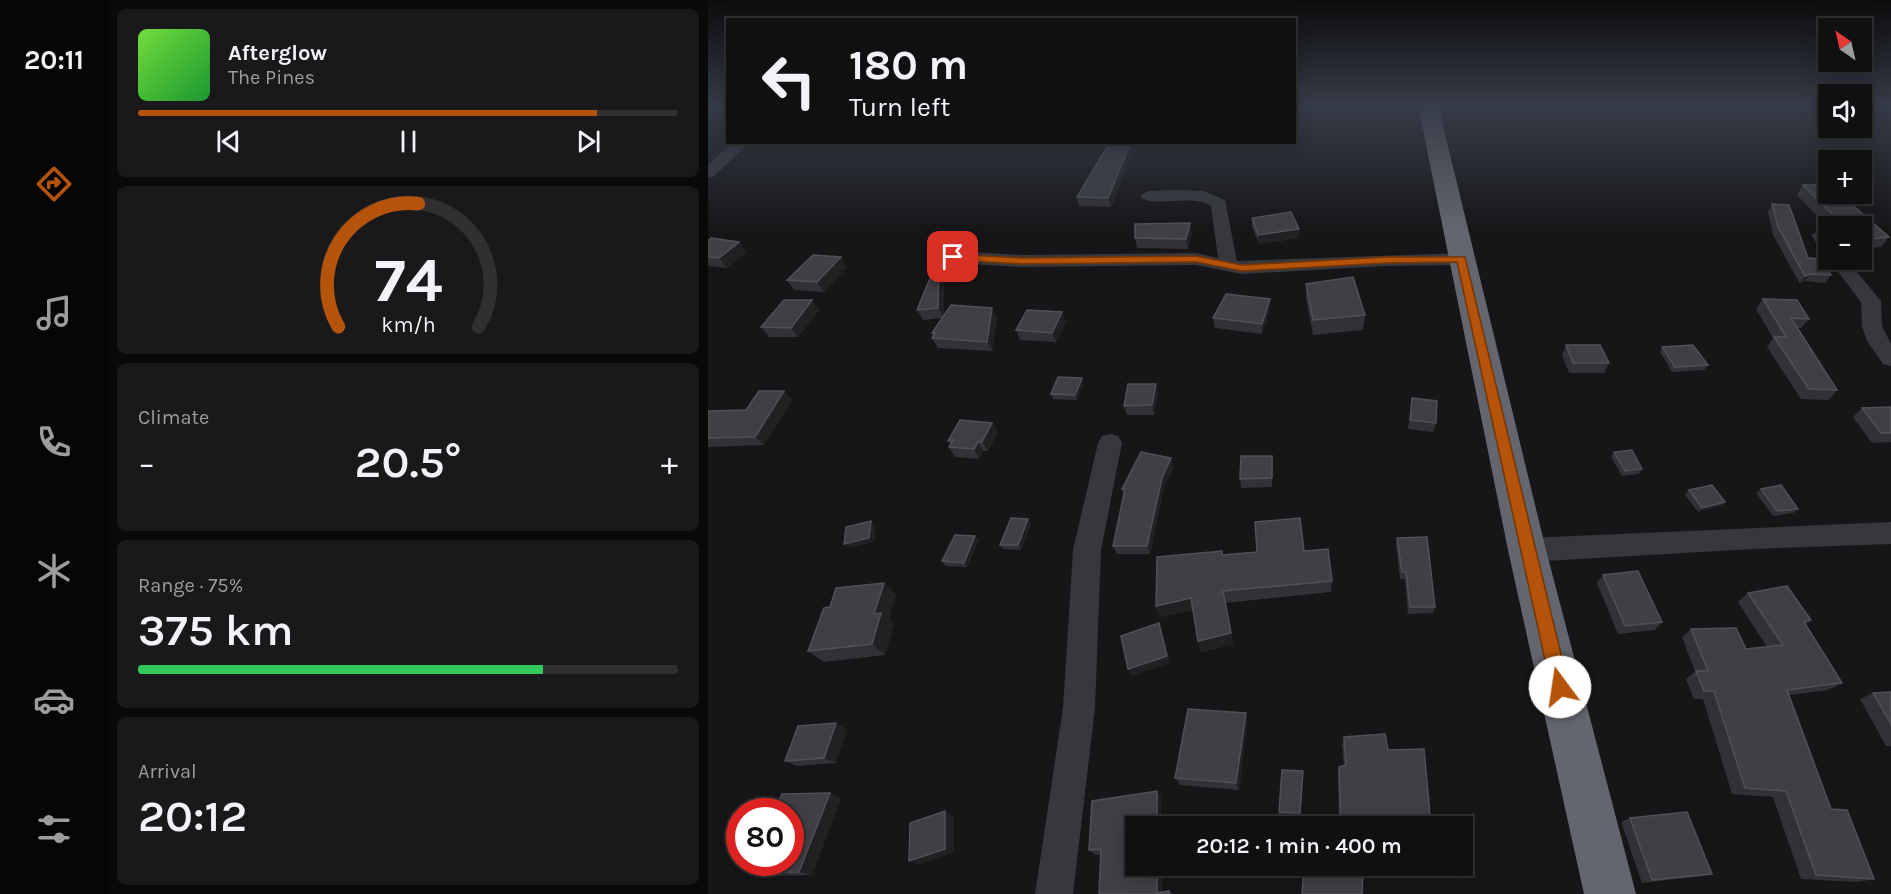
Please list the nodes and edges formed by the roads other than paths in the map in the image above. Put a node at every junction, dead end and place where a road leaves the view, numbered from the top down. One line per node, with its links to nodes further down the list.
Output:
1 (738, 147): 3 (street)
2 (1437, 147): 6 (highway)
3 (708, 173)
4 (1148, 196): 7 (street)
5 (953, 257): 7 (street)
6 (1462, 259): 7 (street); 12 (highway)
7 (1228, 265)
8 (1846, 270): 9 (street)
9 (1891, 359)
10 (1110, 443): 13 (street)
11 (1891, 533): 12 (street)
12 (1527, 550): 14 (highway)
13 (1054, 894)
14 (1610, 894)

